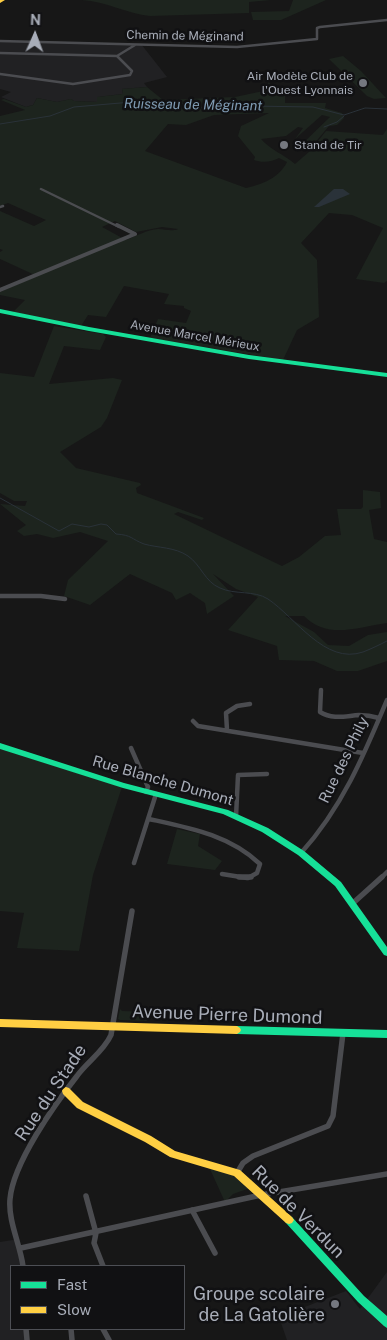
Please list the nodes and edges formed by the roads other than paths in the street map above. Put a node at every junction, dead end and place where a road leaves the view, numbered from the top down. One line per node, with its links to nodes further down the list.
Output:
1 (3, 0): 2 (main road)
2 (0, 2)
3 (387, 20): 5 (street, Chemin de Méginand)
4 (0, 41): 5 (street, Chemin de Méginand)
5 (135, 45): 7 (street)
6 (0, 52): 7 (street)
7 (117, 56): 8 (street)
8 (0, 74)
9 (42, 189): 10 (street)
10 (0, 290)
11 (0, 311): 12 (main road, Avenue Marcel Mérieux)
12 (387, 375)
13 (0, 596): 14 (street)
14 (65, 599)
15 (321, 690): 18 (street)
16 (387, 700): 18 (street, Rue des Phily)
17 (250, 704): 20 (street)
18 (379, 718): 23 (street, Rue des Phily)
19 (192, 721): 20 (street)
20 (227, 730): 23 (street)
21 (0, 746): 25 (main road, Rue Blanche Dumont)
22 (131, 748): 25 (street)
23 (363, 752): 29 (street, Rue des Phily)
24 (267, 774): 27 (street)
25 (146, 792): 26 (main road, Rue Blanche Dumont)
26 (156, 794): 27 (main road, Rue Blanche Dumont); 28 (street)
27 (236, 817): 29 (main road, Rue Blanche Dumont)
28 (149, 819): 30 (street); 32 (street)
29 (301, 853): 33 (main road, Rue Blanche Dumont)
30 (134, 863)
31 (387, 872): 33 (street)
32 (222, 874)
33 (352, 904): 35 (main road, Rue Blanche Dumont)
34 (132, 910): 37 (street, Rue du Stade)
35 (387, 952)
36 (0, 1023): 37 (main road, Avenue Pierre Dumond)
37 (112, 1026): 38 (main road, Avenue Pierre Dumond); 40 (street, Rue du Stade)
38 (343, 1033): 39 (main road, Avenue Pierre Dumond); 41 (street)
39 (387, 1034)
40 (66, 1091): 41 (main road, Rue de Verdun); 47 (street, Rue du Stade)
41 (237, 1173): 43 (main road, Rue de Verdun)
42 (387, 1174): 43 (street)
43 (263, 1194): 45 (street); 51 (main road, Rue de Verdun)
44 (86, 1196): 46 (street)
45 (192, 1210): 46 (street); 48 (street)
46 (96, 1233): 47 (street); 50 (street)
47 (21, 1248): 49 (street, Rue du Stade)
48 (215, 1253)
49 (24, 1265)
50 (103, 1265)
51 (387, 1323)

